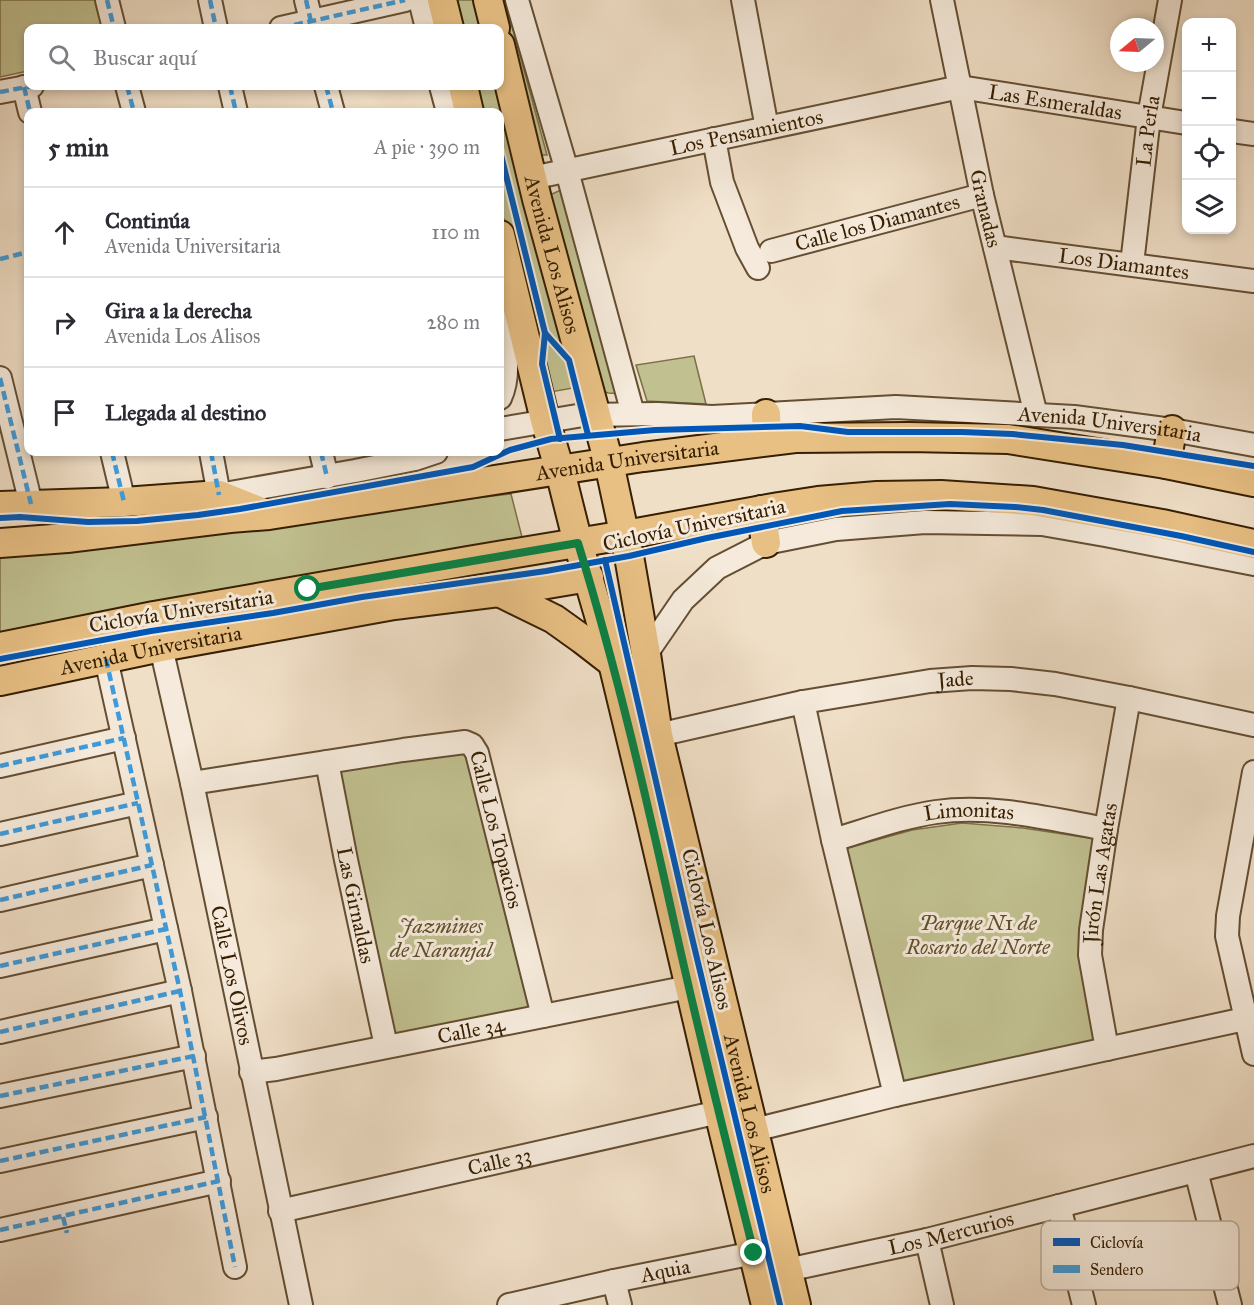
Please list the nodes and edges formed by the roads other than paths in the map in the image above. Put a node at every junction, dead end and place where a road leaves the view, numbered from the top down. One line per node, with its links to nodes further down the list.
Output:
1 (107, 0): 12 (street)
2 (210, 0): 13 (street)
3 (405, 0): 11 (street)
4 (420, 0): 15 (street)
5 (442, 0): 16 (main road)
6 (489, 0): 17 (main road)
7 (517, 0): 40 (street, Avenida Los Alisos)
8 (743, 0): 36 (street)
9 (942, 0): 20 (street, Granadas)
10 (1165, 1): 34 (street, La Perla)
11 (310, 17): 14 (street)
12 (113, 24)
13 (215, 24)
14 (292, 24)
15 (426, 24)
16 (448, 24)
17 (494, 24)
18 (504, 62): 41 (main road, Avenida Los Alisos)
19 (24, 87): 27 (street)
20 (960, 87): 34 (street, Las Esmeraldas); 36 (street, Los Pensamientos); 42 (street, Granadas)
21 (28, 90): 28 (street)
22 (128, 90): 29 (street)
23 (231, 90): 30 (street)
24 (327, 90): 31 (street)
25 (442, 90): 32 (street)
26 (464, 90): 33 (main road)
27 (0, 92)
28 (30, 108)
29 (133, 108)
30 (235, 108)
31 (332, 108)
32 (447, 108)
33 (469, 108)
34 (1149, 117): 35 (street, Las Esmeraldas); 45 (street, La Perla)
35 (1182, 122)
36 (767, 128): 39 (street, Los Pensamientos)
37 (1236, 132): 38 (street)
38 (1254, 134)
39 (714, 140): 40 (street, Los Pensamientos); 42 (street, Calle los Diamantes)
40 (567, 171): 41 (street, Los Pensamientos); 50 (street, Avenida Los Alisos)
41 (532, 178): 52 (main road, Avenida Los Alisos)
42 (982, 195): 43 (street, Granadas)
43 (995, 247): 45 (street, Los Diamantes); 51 (street, Granadas)
44 (504, 251): 53 (main road, Avenida Los Alisos)
45 (1132, 264): 46 (street, Los Diamantes)
46 (1254, 281)
47 (504, 346): 49 (street)
48 (0, 378): 69 (street)
49 (504, 380)
50 (633, 414): 52 (street, Avenida Universitaria); 55 (street, Avenida Universitaria)
51 (1036, 415): 55 (street, Avenida Universitaria); 56 (street, Avenida Universitaria)
52 (596, 416): 53 (street, Avenida Universitaria); 62 (main road, Avenida Los Alisos)
53 (545, 420): 54 (street, Avenida Universitaria); 64 (main road, Avenida Los Alisos)
54 (504, 428)
55 (767, 428): 62 (main road, Avenida Universitaria); 63 (main road, Avenida Universitaria)
56 (1172, 430): 57 (street, Avenida Universitaria); 63 (main road)
57 (1254, 445)
58 (113, 456): 68 (street)
59 (212, 456): 67 (street)
60 (322, 456): 65 (street)
61 (425, 456): 65 (street)
62 (609, 463): 64 (main road, Avenida Universitaria); 73 (main road, Avenida Los Alisos)
63 (1166, 464): 66 (main road, Avenida Universitaria)
64 (560, 471): 72 (main road, Avenida Universitaria); 75 (main road, Avenida Los Alisos)
65 (327, 477): 67 (street)
66 (1254, 482)
67 (219, 495): 68 (main road); 72 (main road)
68 (124, 502): 69 (main road)
69 (31, 504): 70 (main road)
70 (0, 506)
71 (761, 510): 73 (main road, Avenida Universitaria); 76 (main road); 77 (main road, Avenida Universitaria)
72 (269, 515): 74 (main road, Avenida Universitaria)
73 (625, 535): 75 (main road, Avenida Universitaria); 85 (main road, Avenida Los Alisos)
74 (0, 543)
75 (578, 543): 79 (main road, Avenida Los Alisos); 80 (main road, Avenida Universitaria)
76 (766, 543): 78 (street); 85 (street)
77 (1254, 544)
78 (1254, 564)
79 (589, 577): 81 (main road, Avenida Universitaria); 87 (main road, Avenida Los Alisos)
80 (308, 589): 82 (main road); 83 (main road, Avenida Universitaria)
81 (499, 592): 82 (main road, Avenida Universitaria); 87 (main road)
82 (245, 632): 84 (main road, Avenida Universitaria)
83 (0, 647)
84 (160, 647): 86 (main road, Avenida Universitaria); 97 (street, Calle Los Olivos)
85 (646, 654): 92 (main road, Avenida Los Alisos)
86 (106, 659): 88 (main road, Avenida Universitaria); 93 (street)
87 (613, 663): 104 (main road, Avenida Los Alisos)
88 (0, 681)
89 (1129, 698): 90 (street, Jade); 91 (street, Jade); 99 (street, Jirón Las Agatas)
90 (803, 702): 92 (street, Jade); 101 (street)
91 (1254, 725)
92 (658, 735): 103 (main road, Avenida Los Alisos)
93 (124, 738): 95 (street); 98 (street)
94 (327, 762): 97 (street, Calle Los Topacios); 112 (street, Calle Los Topacios); 115 (street, Las Girnaldas)
95 (0, 766)
96 (1254, 772): 113 (street)
97 (192, 783): 119 (street, Calle Los Olivos)
98 (138, 803): 100 (street); 102 (street)
99 (1106, 829): 101 (street, Limonitas); 116 (street, Jirón Las Agatas)
100 (0, 834)
101 (833, 840): 120 (street)
102 (152, 866): 105 (street); 108 (street)
103 (695, 887): 104 (main road); 106 (main road, Avenida Los Alisos)
104 (668, 894): 107 (main road, Avenida Los Alisos)
105 (0, 900)
106 (703, 921): 107 (main road); 124 (main road, Avenida Los Alisos)
107 (676, 928): 110 (main road, Avenida Los Alisos)
108 (166, 929): 109 (street); 111 (street)
109 (0, 966)
110 (689, 987): 112 (street, Calle 34); 122 (main road, Avenida Los Alisos)
111 (180, 991): 114 (street); 118 (street)
112 (543, 1016): 115 (street, Calle 34)
113 (1250, 1018): 116 (street); 117 (street)
114 (0, 1032)
115 (386, 1046): 119 (street, Calle 34)
116 (1107, 1049): 120 (street)
117 (1254, 1054)
118 (194, 1056): 121 (street); 123 (street)
119 (251, 1072): 130 (street, Calle Los Olivos)
120 (895, 1095): 124 (street)
121 (0, 1096)
122 (718, 1112): 130 (street, Calle 33); 135 (main road, Avenida Los Alisos)
123 (206, 1117): 126 (street); 128 (street)
124 (754, 1130): 137 (main road, Avenida Los Alisos)
125 (1254, 1156): 127 (street, Los Mercurios)
126 (0, 1161)
127 (1196, 1171): 129 (street, Los Mercurios); 132 (street)
128 (219, 1182): 133 (street); 136 (street)
129 (1059, 1206): 131 (street); 134 (street, Los Mercurios)
130 (280, 1211): 141 (street, Calle Los Olivos)
131 (1063, 1221)
132 (1209, 1221)
133 (0, 1230)
134 (927, 1240): 137 (street, Los Mercurios); 146 (street)
135 (754, 1253): 138 (street, Aquia); 144 (main road, Avenida Los Alisos)
136 (235, 1267)
137 (787, 1270): 145 (main road, Avenida Los Alisos)
138 (615, 1281): 142 (street, Aquia); 143 (street)
139 (1080, 1290): 147 (street)
140 (1226, 1290): 148 (street)
141 (300, 1305)
142 (509, 1305)
143 (620, 1305)
144 (766, 1305)
145 (796, 1305)
146 (942, 1305)
147 (1084, 1305)
148 (1230, 1305)

